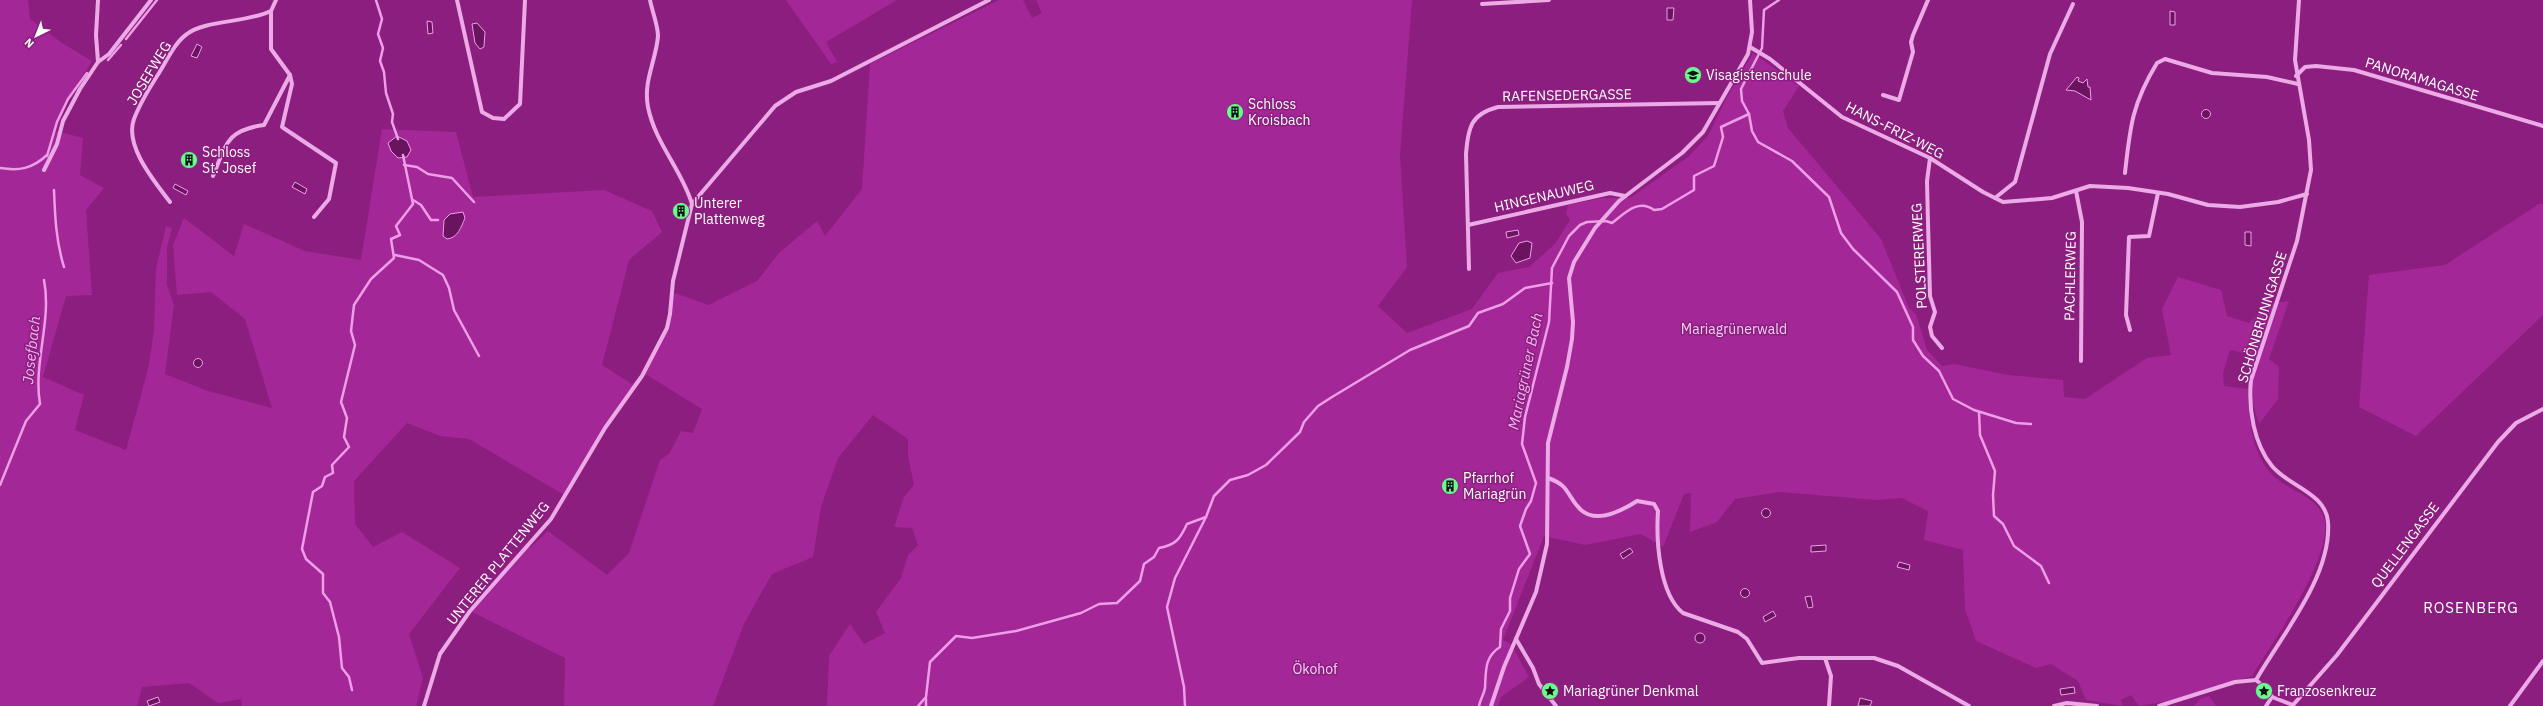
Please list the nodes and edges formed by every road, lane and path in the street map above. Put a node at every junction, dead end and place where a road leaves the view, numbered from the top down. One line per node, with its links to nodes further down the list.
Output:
1 (98, 0): 16 (street)
2 (151, 0): 16 (street)
3 (276, 0): 14 (street)
4 (457, 0): 5 (street)
5 (525, 0)
6 (650, 0): 33 (street)
7 (989, 0): 33 (street, UNTERER PLATTENWEG)
8 (1549, 0): 12 (street)
9 (1750, 0): 15 (street)
10 (1928, 0): 20 (street)
11 (2299, 0): 18 (street, SCHÖNBRUNNGASSE)
12 (1482, 4)
13 (2073, 4): 31 (street)
14 (271, 11): 17 (street); 32 (street, JOSEFWEG)
15 (1750, 47): 21 (street); 23 (street, HANS-FRIZ-WEG)
16 (98, 62): 24 (street)
17 (290, 76): 26 (street); 34 (street)
18 (2296, 76): 19 (street, SCHÖNBRUNNGASSE); 22 (street, PANORAMAGASSE)
19 (2298, 84): 25 (street); 29 (street, SCHÖNBRUNNGASSE)
20 (1883, 95)
21 (1719, 103): 30 (street); 35 (street, RAFENSEDERGASSE)
22 (2543, 126)
23 (1930, 158): 31 (street, HANS-FRIZ-WEG); 38 (street, POLSTERERWEG)
24 (44, 170)
25 (2125, 173)
26 (213, 176)
27 (2076, 191): 28 (street, HANS-FRIZ-WEG); 31 (street, HANS-FRIZ-WEG); 39 (street, PACHLERWEG)
28 (2158, 193): 29 (street, HANS-FRIZ-WEG); 37 (street)
29 (2307, 194): 45 (street, SCHÖNBRUNNGASSE)
30 (1625, 196): 35 (street, HINGENAUWEG); 41 (street)
31 (1995, 198)
32 (170, 202)
33 (692, 204): 48 (street, UNTERER PLATTENWEG)
34 (314, 217)
35 (1468, 225): 36 (street, RAFENSEDERGASSE)
36 (1469, 269)
37 (2130, 330)
38 (1942, 348)
39 (2081, 362)
40 (2543, 409): 47 (street, QUELLENGASSE)
41 (1548, 478): 42 (street); 43 (street)
42 (1516, 640): 49 (street); 50 (street)
43 (1825, 658): 51 (street); 52 (street)
44 (2543, 661): 57 (street)
45 (2256, 680): 46 (street); 55 (street)
46 (2272, 697): 47 (street, QUELLENGASSE); 56 (street)
47 (2294, 705)
48 (424, 706)
49 (1491, 706)
50 (1556, 706)
51 (1830, 706)
52 (1969, 706)
53 (2054, 706): 54 (street)
54 (2097, 706)
55 (2159, 706)
56 (2266, 706)
57 (2510, 706)

